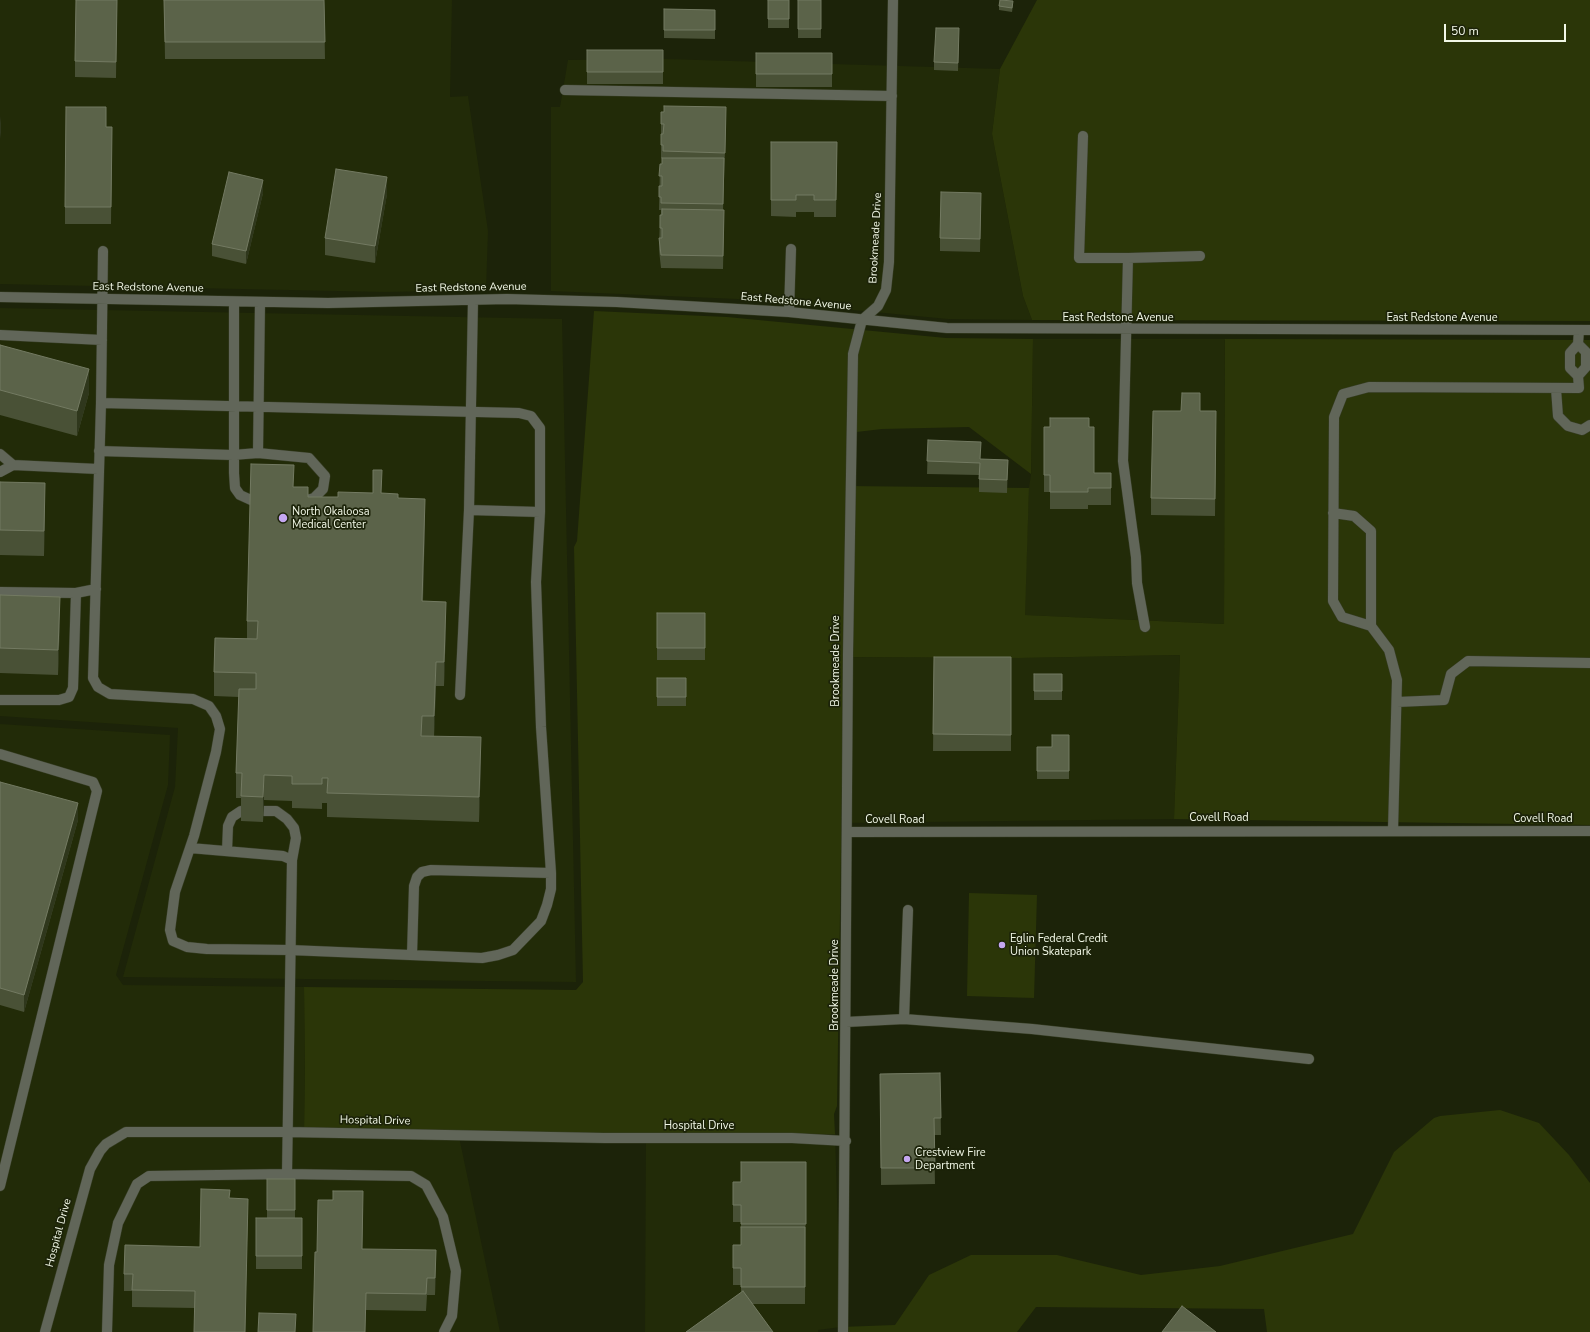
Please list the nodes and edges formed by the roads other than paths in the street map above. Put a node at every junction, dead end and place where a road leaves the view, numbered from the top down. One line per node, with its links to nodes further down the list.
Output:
1 (893, 0): 3 (street, Brookmeade Drive)
2 (565, 90): 3 (street)
3 (892, 96): 15 (street, Brookmeade Drive)
4 (1083, 136): 8 (street)
5 (791, 249): 14 (street)
6 (103, 251): 10 (street)
7 (1200, 256): 8 (street)
8 (1128, 258): 16 (street)
9 (0, 297): 10 (street, East Redstone Avenue)
10 (103, 299): 12 (street, East Redstone Avenue); 20 (street)
11 (473, 300): 13 (street, East Redstone Avenue); 14 (street, East Redstone Avenue); 29 (street)
12 (234, 302): 13 (street, East Redstone Avenue); 27 (street)
13 (260, 302): 28 (street)
14 (789, 312): 15 (street, East Redstone Avenue)
15 (862, 320): 16 (street, East Redstone Avenue); 57 (street, Brookmeade Drive)
16 (1127, 330): 17 (street, East Redstone Avenue); 47 (street)
17 (1579, 330): 18 (street, East Redstone Avenue); 21 (street)
18 (1590, 330)
19 (0, 335): 20 (street)
20 (102, 340): 26 (street)
21 (1578, 344): 22 (street); 22 (street)
22 (1578, 376): 23 (street)
23 (1579, 388): 24 (street); 25 (street)
24 (1590, 388)
25 (1556, 389): 30 (street); 42 (street)
26 (101, 403): 27 (street); 31 (street)
27 (235, 406): 28 (street); 34 (street)
28 (257, 406): 29 (street); 32 (street)
29 (471, 410): 40 (street); 41 (street)
30 (1590, 425)
31 (99, 451): 34 (street); 36 (street)
32 (258, 452): 34 (street); 39 (street)
33 (0, 454): 35 (street)
34 (233, 455): 38 (street)
35 (13, 465): 36 (street); 37 (street)
36 (98, 469): 43 (street)
37 (0, 472)
38 (251, 500)
39 (294, 502)
40 (469, 510): 41 (street); 49 (street)
41 (540, 512): 61 (street)
42 (1334, 513): 46 (street); 46 (street)
43 (96, 589): 45 (street); 58 (street)
44 (0, 592): 45 (street)
45 (76, 593): 50 (street)
46 (1371, 626): 51 (street)
47 (1145, 627)
48 (1590, 663): 51 (street)
49 (460, 695)
50 (0, 700)
51 (1397, 702): 55 (street)
52 (0, 754): 71 (street)
53 (241, 811): 59 (street)
54 (264, 811): 60 (street)
55 (1393, 830): 56 (street, Covell Road); 57 (street, Covell Road)
56 (1590, 831)
57 (848, 832): 66 (street, Brookmeade Drive)
58 (190, 848): 59 (street); 63 (street)
59 (227, 851): 60 (street)
60 (292, 860): 63 (street)
61 (551, 873): 64 (street); 64 (street)
62 (908, 910): 65 (street)
63 (290, 950): 64 (street); 68 (street)
64 (412, 955)
65 (904, 1019): 66 (street); 67 (street)
66 (846, 1022): 69 (street, Brookmeade Drive)
67 (1309, 1059)
68 (287, 1132): 69 (street, Hospital Drive); 70 (street); 72 (street, Hospital Drive)
69 (846, 1141): 75 (street, Brookmeade Drive)
70 (287, 1174): 73 (street); 74 (street)
71 (0, 1186)
72 (45, 1332)
73 (108, 1332)
74 (444, 1332)
75 (843, 1332)

